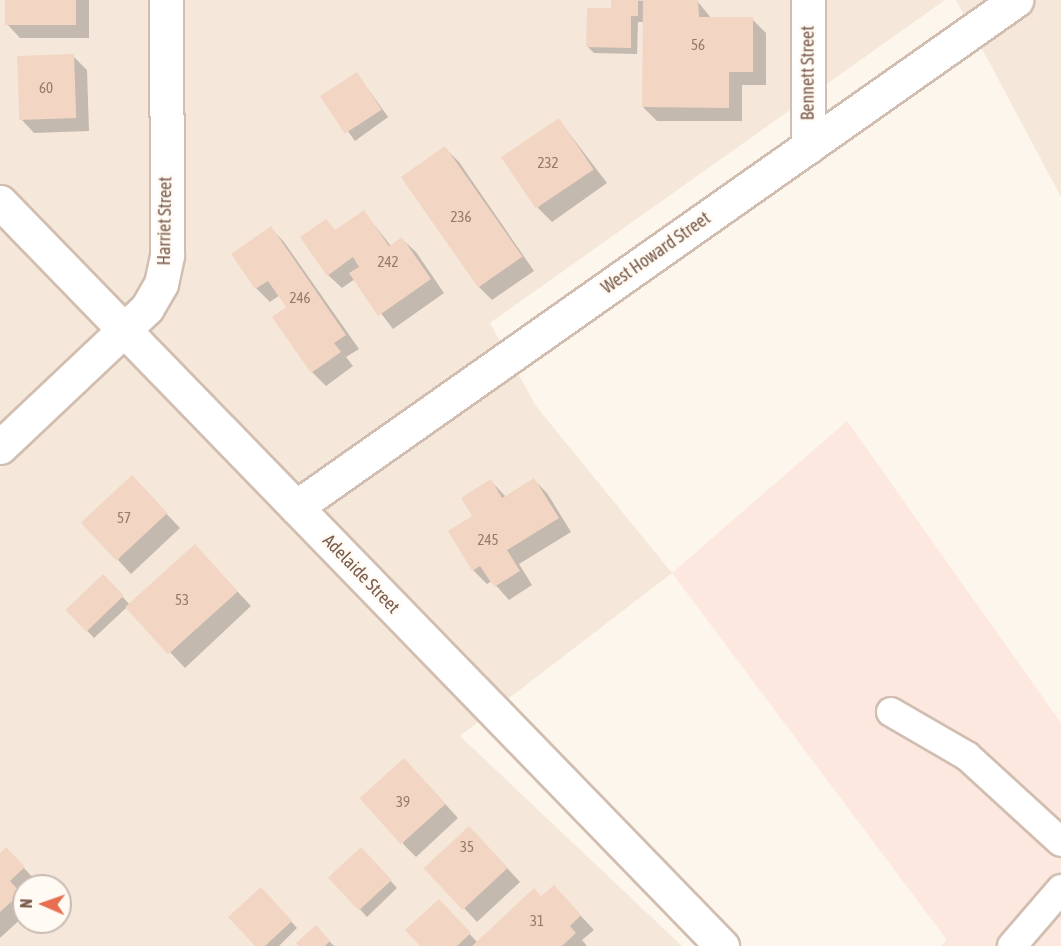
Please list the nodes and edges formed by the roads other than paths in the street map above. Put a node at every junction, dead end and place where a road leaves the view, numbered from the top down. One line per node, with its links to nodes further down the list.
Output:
1 (166, 0): 6 (street, Harriet Street)
2 (808, 0): 4 (street, Bennett Street)
3 (1017, 0): 4 (street, West Howard Street)
4 (808, 147): 8 (street, West Howard Street)
5 (0, 202): 6 (street, Adelaide Street)
6 (124, 329): 7 (street, Harriet Street); 8 (street, Adelaide Street)
7 (0, 447)
8 (296, 507): 12 (street, Adelaide Street)
9 (891, 712): 10 (lane)
10 (1061, 842)
11 (1061, 889): 13 (lane)
12 (722, 946)
13 (1012, 946)

